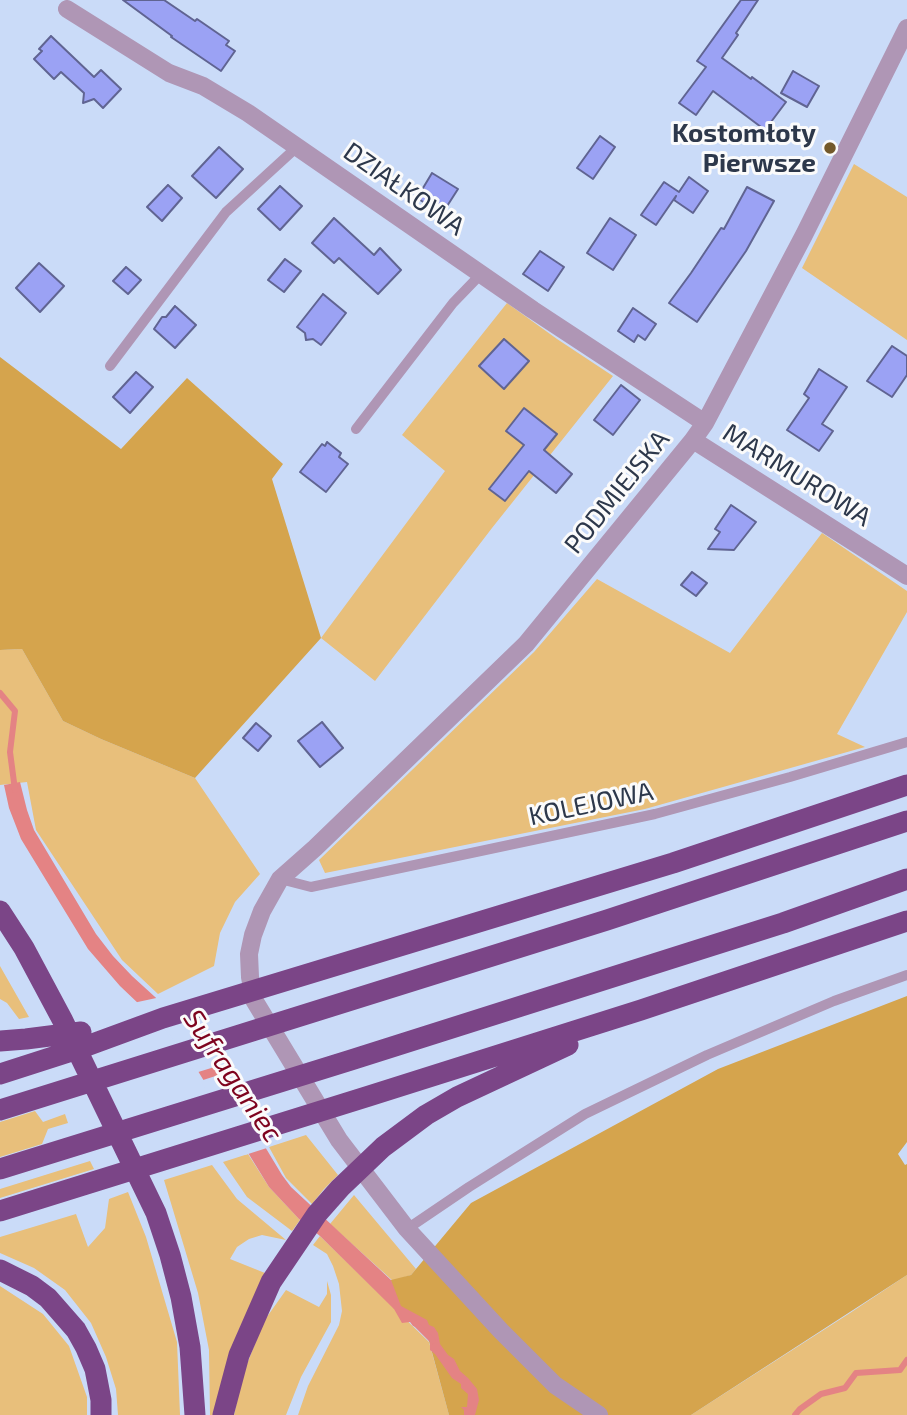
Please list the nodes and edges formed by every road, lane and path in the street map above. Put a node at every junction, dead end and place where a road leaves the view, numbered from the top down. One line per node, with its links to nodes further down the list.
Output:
1 (67, 9): 3 (street, DZIAŁKOWA)
2 (907, 28): 6 (street, PODMIEJSKA)
3 (297, 147): 4 (street, DZIAŁKOWA); 5 (lane)
4 (481, 274): 6 (street, DZIAŁKOWA); 7 (lane)
5 (110, 366)
6 (705, 423): 8 (street, PODMIEJSKA)
7 (356, 429)
8 (693, 440): 9 (street, MARMUROWA); 13 (street, PODMIEJSKA)
9 (907, 576)
10 (907, 742): 13 (lane, KOLEJOWA)
11 (907, 785): 19 (highway)
12 (907, 821): 22 (highway)
13 (280, 879): 25 (street, PODMIEJSKA)
14 (907, 879): 23 (highway)
15 (0, 911): 28 (highway)
16 (907, 921): 18 (highway)
17 (907, 975): 25 (lane)
18 (641, 1010): 24 (highway); 29 (highway)
19 (163, 1018): 20 (highway); 21 (highway)
20 (0, 1041)
21 (0, 1074)
22 (0, 1110)
23 (0, 1169)
24 (0, 1211)
25 (407, 1228): 30 (street, PODMIEJSKA)
26 (0, 1270): 27 (highway)
27 (101, 1415)
28 (195, 1415)
29 (223, 1415)
30 (599, 1415)

